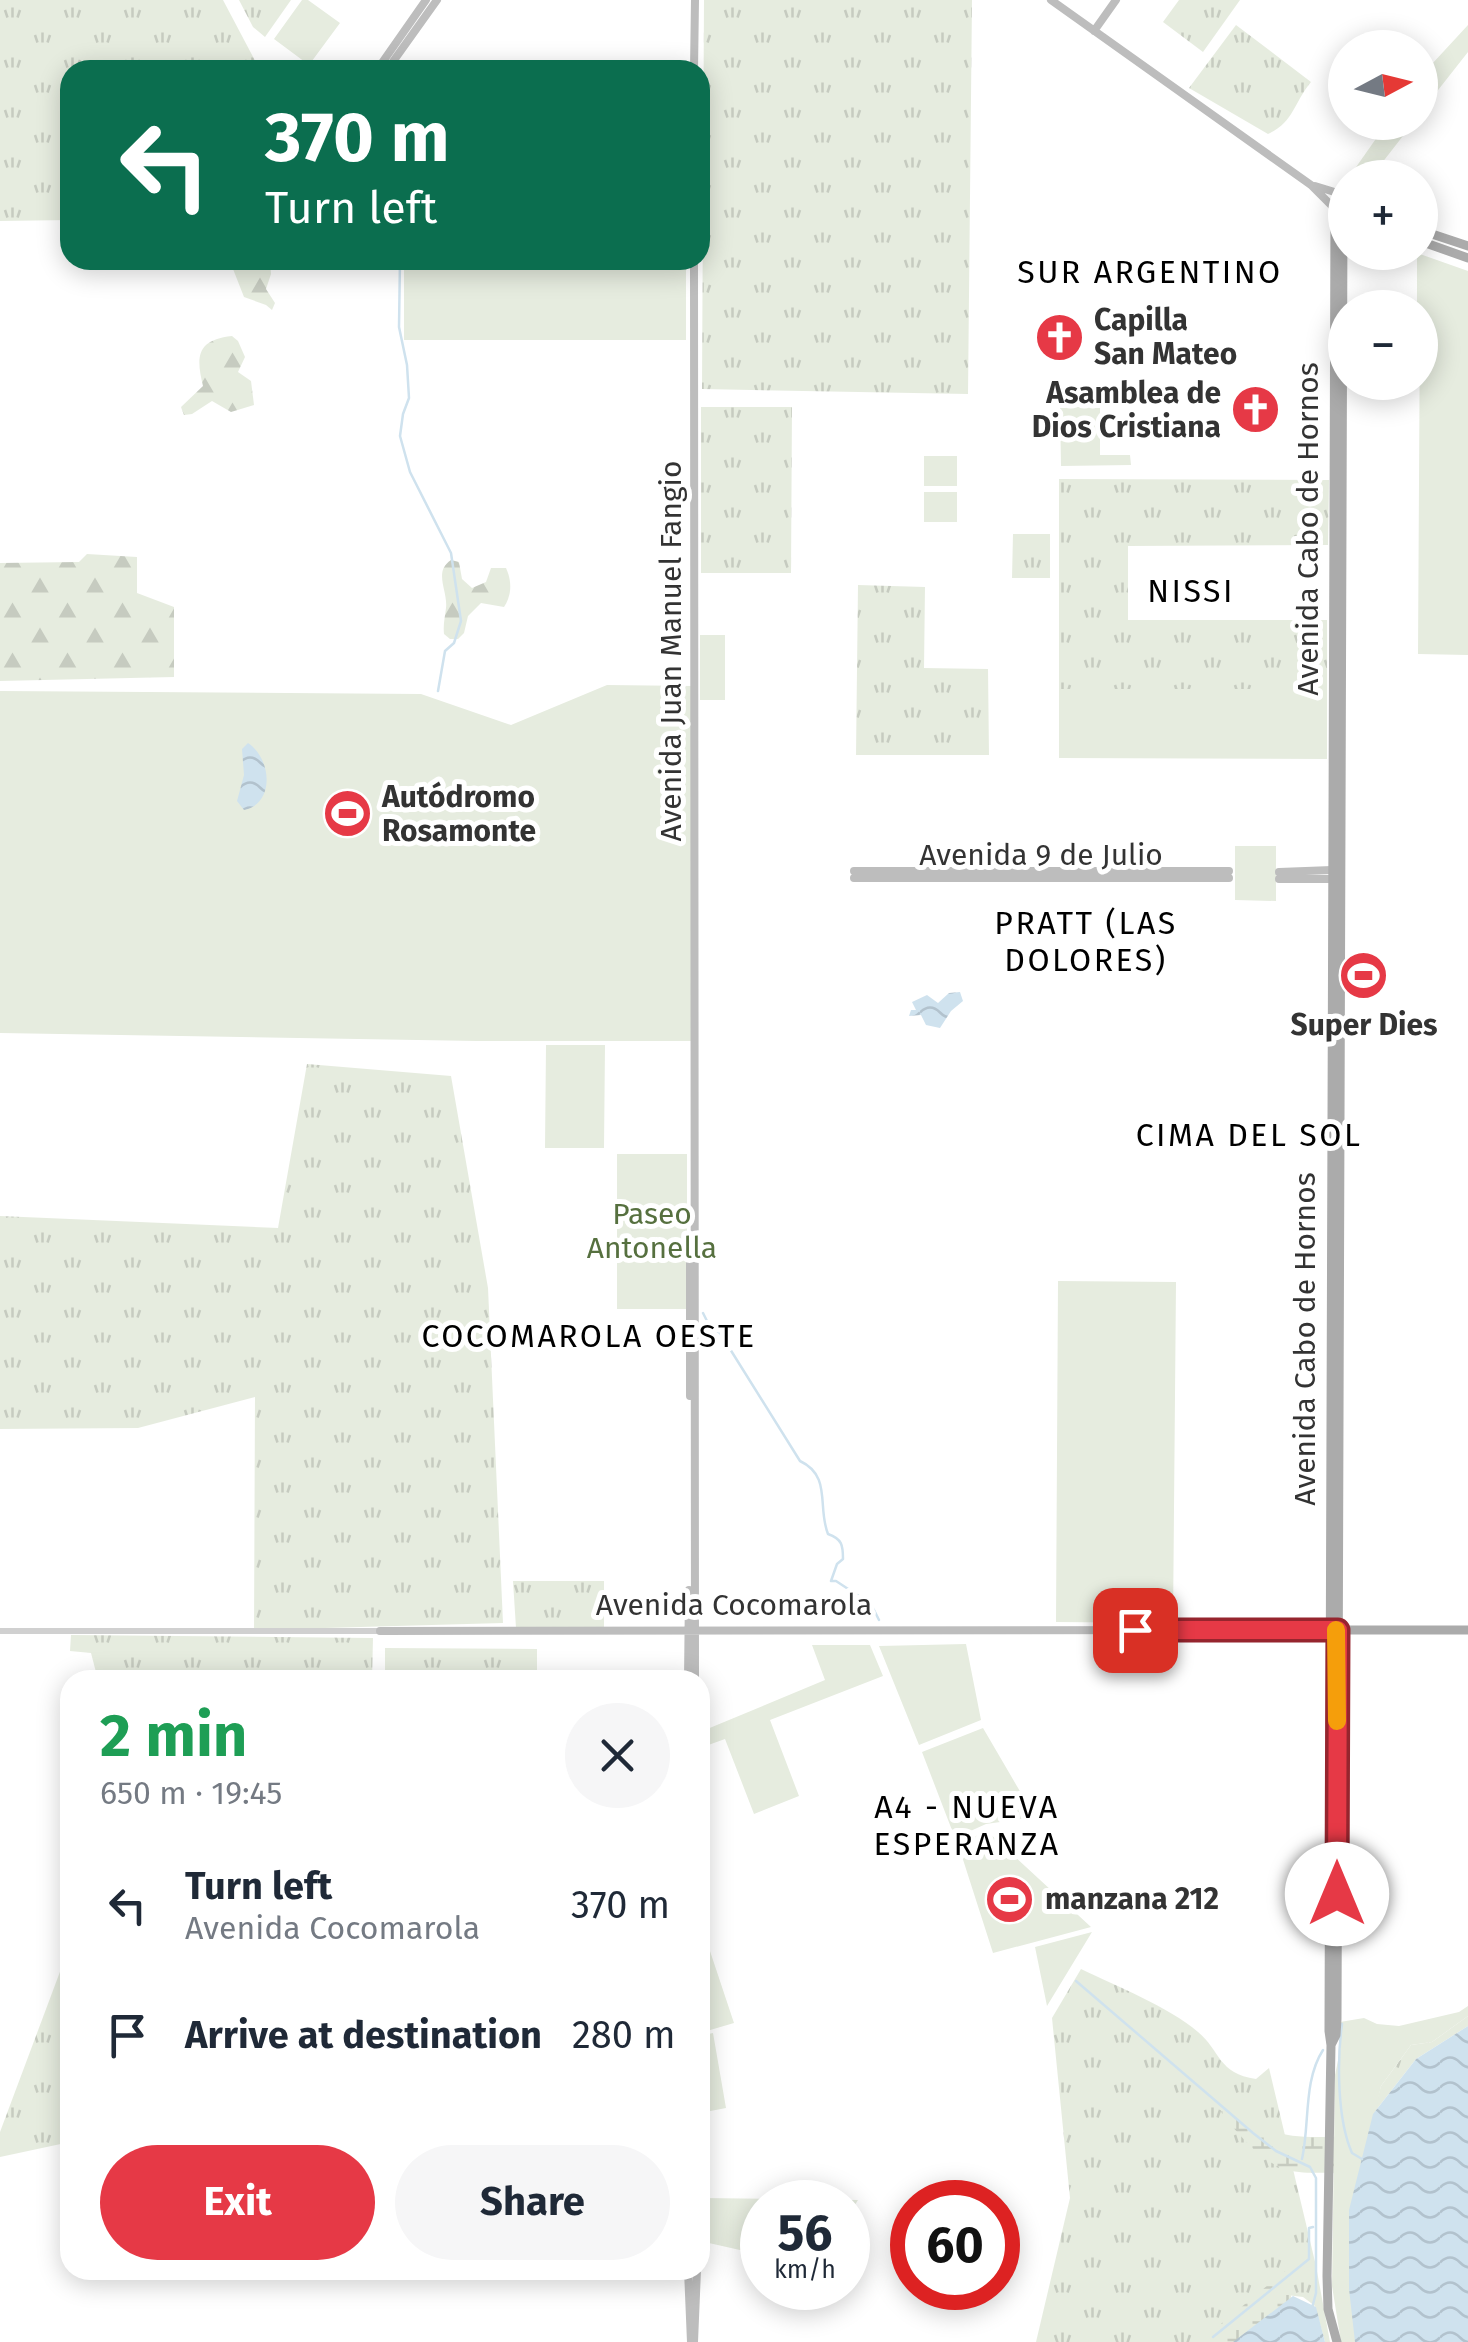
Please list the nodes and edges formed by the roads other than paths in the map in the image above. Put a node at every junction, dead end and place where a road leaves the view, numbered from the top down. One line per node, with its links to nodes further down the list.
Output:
1 (426, 0): 7 (main road)
2 (436, 0): 8 (main road)
3 (694, 0): 9 (main road)
4 (1050, 0): 6 (main road)
5 (1116, 0): 6 (main road)
6 (1094, 31): 10 (main road)
7 (384, 60)
8 (395, 60)
9 (694, 60)
10 (1311, 184): 11 (main road); 12 (main road)
11 (1328, 189)
12 (1328, 202)
13 (1438, 236): 14 (main road)
14 (1468, 246)
15 (1438, 247): 16 (main road)
16 (1468, 258)
17 (694, 270): 24 (main road, Avenida Juan Manuel Fangio)
18 (1338, 270): 22 (main road, Avenida Cabo de Hornos)
19 (1339, 270): 25 (main road, Avenida Cabo de Hornos)
20 (854, 874): 21 (main road, Avenida 9 de Julio)
21 (1229, 874)
22 (1332, 874): 23 (main road); 25 (main road, Avenida Cabo de Hornos)
23 (1279, 876)
24 (692, 1630): 25 (main road, Avenida Cocomarola); 28 (main road, Avenida Cocomarola); 29 (main road, Avenida Juan Manuel Fangio)
25 (1334, 1630): 26 (main road, Avenida Cocomarola); 33 (main road, Avenida Cabo de Hornos)
26 (1468, 1630)
27 (0, 1631): 28 (street, Avenida Cocomarola)
28 (380, 1631)
29 (692, 1670)
30 (689, 2280): 32 (main road)
31 (696, 2280): 32 (main road)
32 (693, 2342)
33 (1336, 2342)

